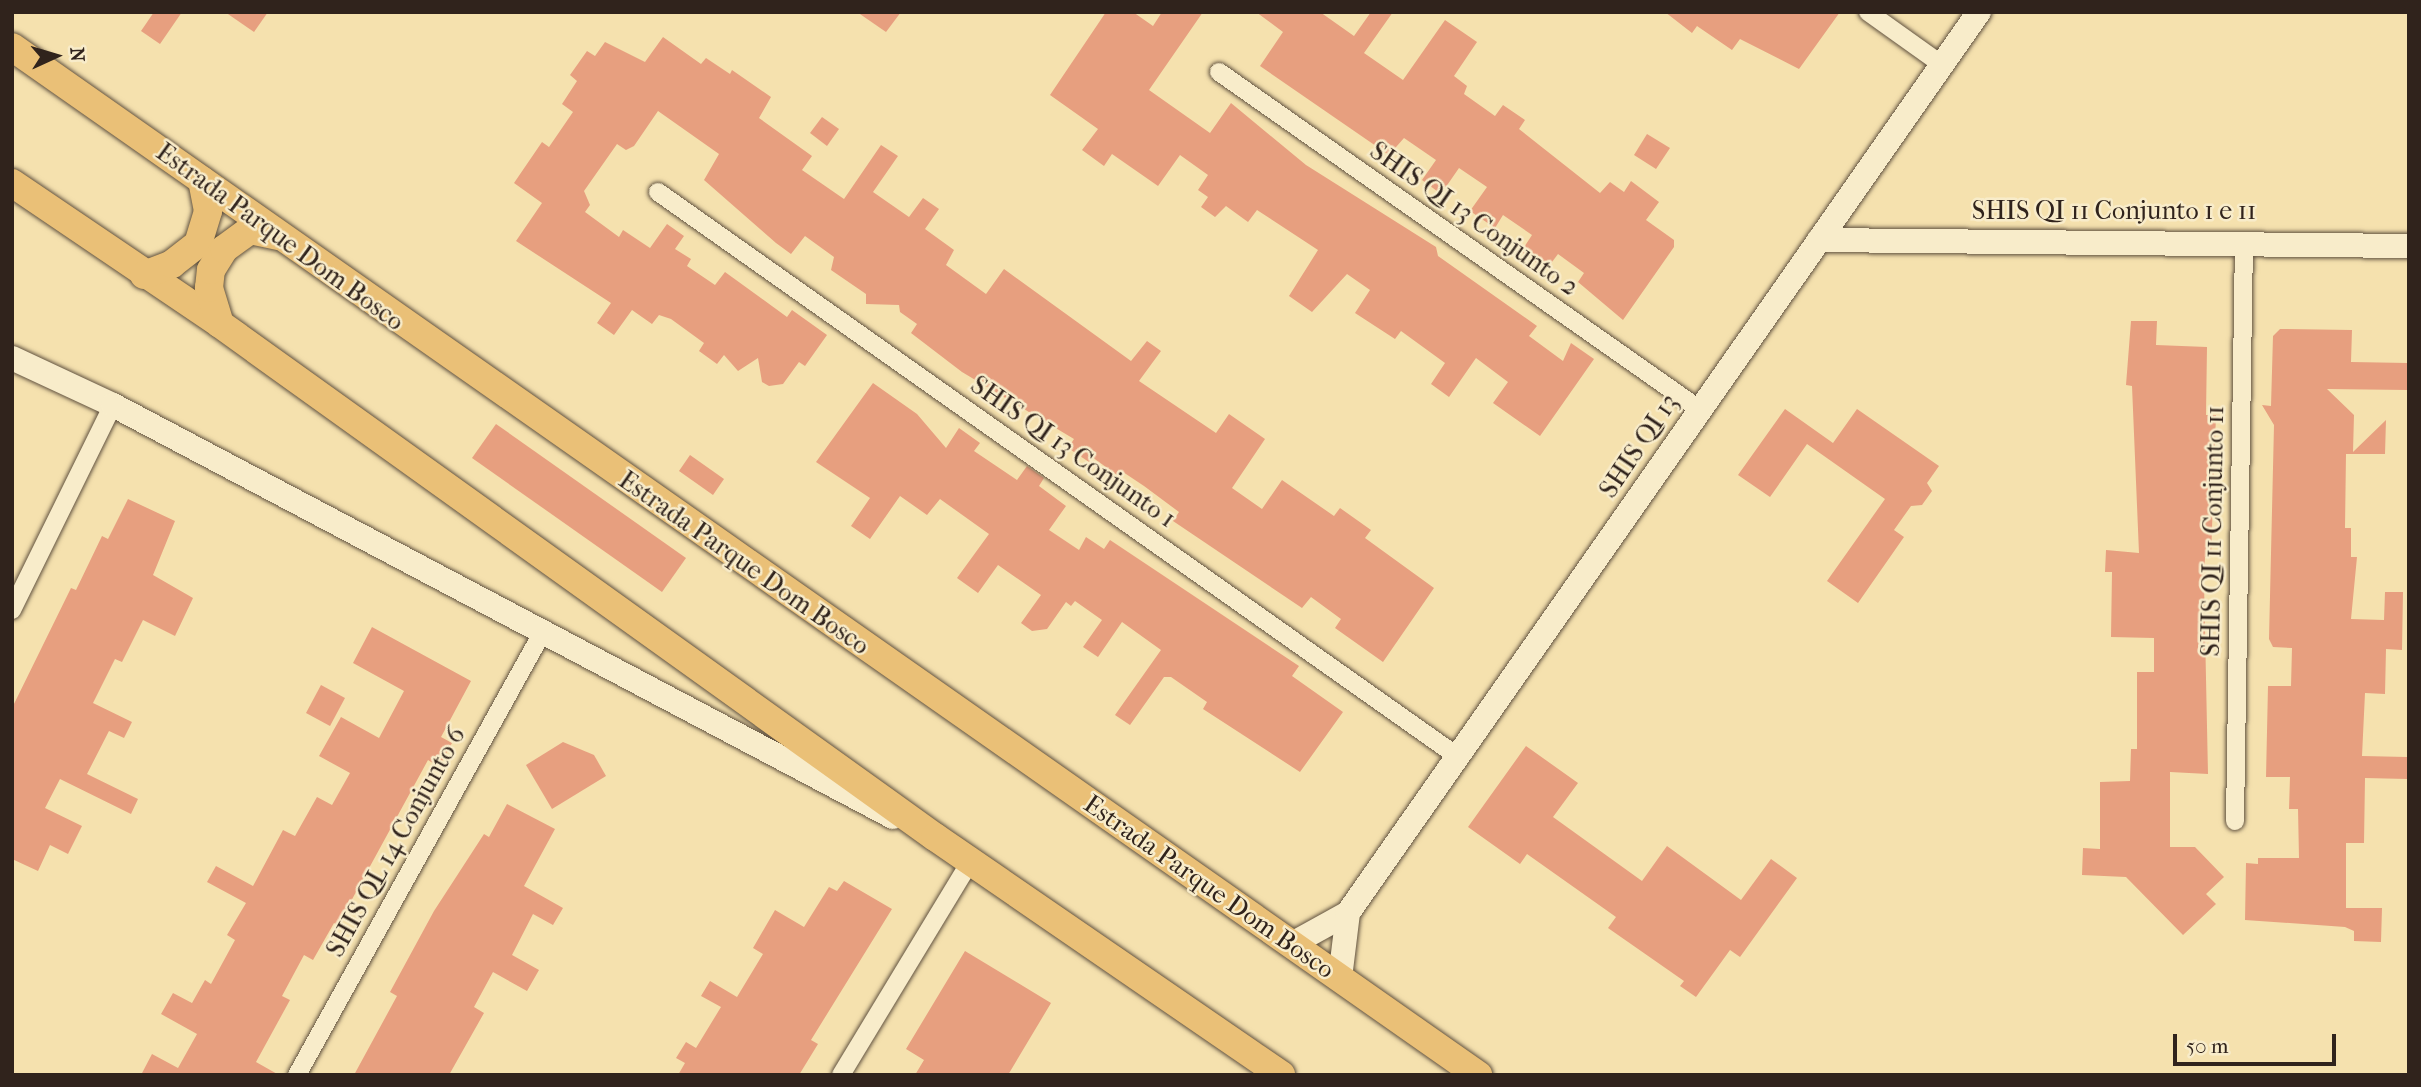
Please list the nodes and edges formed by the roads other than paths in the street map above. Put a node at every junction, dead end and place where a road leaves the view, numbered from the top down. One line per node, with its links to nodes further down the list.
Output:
1 (1868, 12): 4 (street)
2 (1979, 12): 4 (street, SHIS QI 13)
3 (12, 47): 6 (main road, Estrada Parque Dom Bosco)
4 (1941, 64): 10 (street, SHIS QI 13)
5 (1219, 72): 17 (street, SHIS QI 13 Conjunto 2)
6 (202, 181): 9 (main road, Estrada Parque Dom Bosco); 13 (main road)
7 (12, 183): 13 (main road)
8 (658, 192): 20 (street, SHIS QI 13 Conjunto 1)
9 (278, 236): 14 (main road); 25 (main road, Estrada Parque Dom Bosco)
10 (1819, 240): 11 (street, SHIS QI 11 Conjunto 1 e 11); 17 (street, SHIS QI 13)
11 (2244, 241): 12 (street, SHIS QI 11 Conjunto 1 e 11); 21 (street, SHIS QI 11 Conjunto 11)
12 (2409, 246)
13 (144, 275): 14 (main road)
14 (220, 324): 22 (main road)
15 (12, 358): 16 (street)
16 (113, 405): 18 (street); 19 (street)
17 (1699, 409): 20 (street, SHIS QI 13)
18 (12, 610)
19 (541, 635): 22 (street); 27 (street, SHIS QL 14 Conjunto 6)
20 (1457, 756): 24 (street, SHIS QI 13)
21 (2235, 821)
22 (936, 837): 23 (main road)
23 (971, 860): 28 (street); 29 (main road)
24 (1349, 913): 25 (street, SHIS QI 13); 26 (street, SHIS QI 13)
25 (1292, 944): 26 (main road, Estrada Parque Dom Bosco)
26 (1340, 978): 30 (main road, Estrada Parque Dom Bosco)
27 (297, 1075)
28 (841, 1075)
29 (1281, 1075)
30 (1478, 1075)

